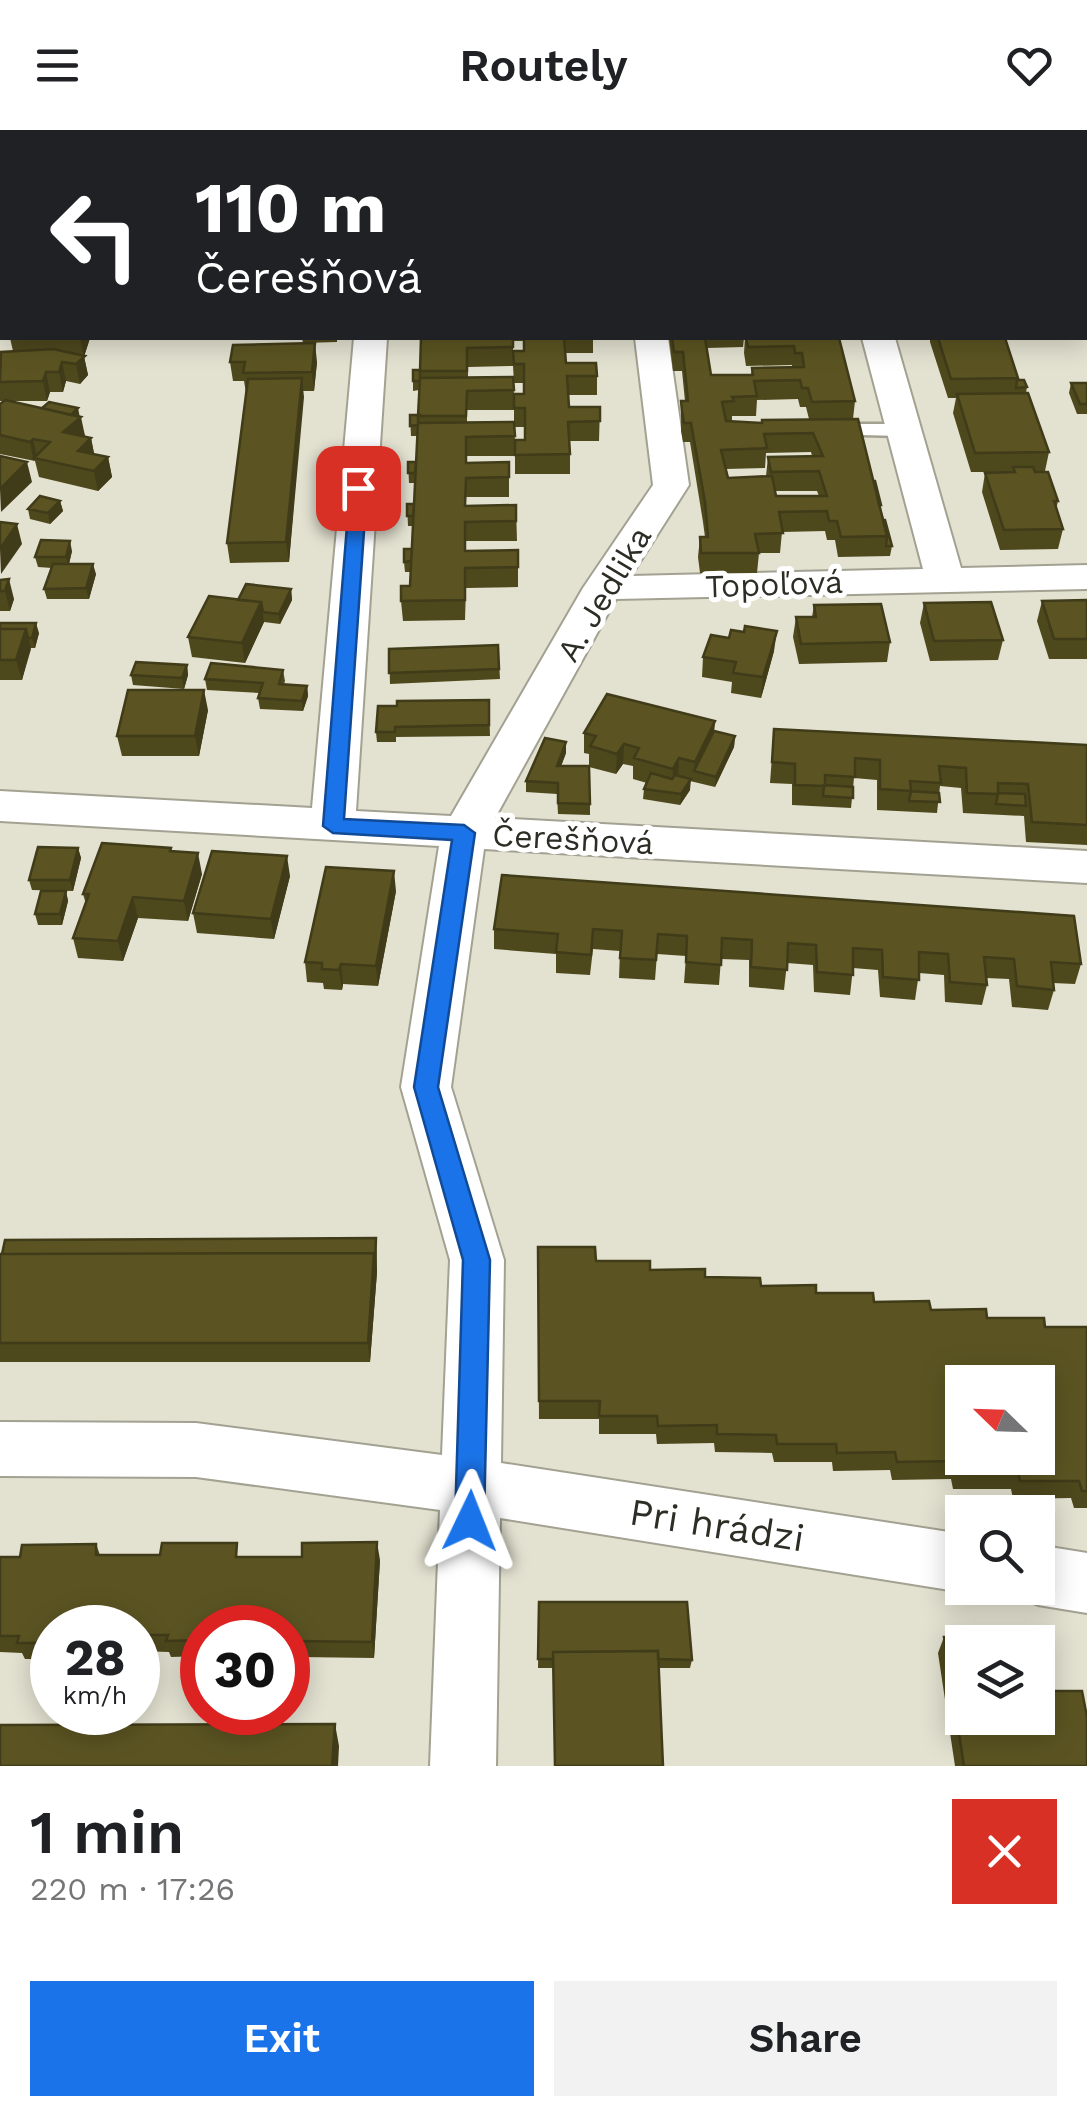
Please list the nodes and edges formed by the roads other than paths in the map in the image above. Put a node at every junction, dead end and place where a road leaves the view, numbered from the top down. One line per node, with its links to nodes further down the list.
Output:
1 (370, 340): 10 (street)
2 (652, 340): 8 (street, A. Jedlika)
3 (879, 340): 5 (street)
4 (798, 430): 5 (lane)
5 (902, 430): 7 (street)
6 (1087, 577): 7 (street, Topoľová)
7 (945, 578): 8 (street, Topoľová)
8 (604, 588): 11 (street, A. Jedlika)
9 (0, 806): 10 (street, Čerešňová)
10 (333, 826): 11 (street, Čerešňová)
11 (464, 833): 12 (street, Čerešňová); 14 (street)
12 (1087, 867)
13 (0, 1449): 14 (street, Pri hrádzi)
14 (471, 1486): 15 (street, Pri hrádzi); 18 (street)
15 (945, 1560)
16 (1055, 1578): 17 (street)
17 (1087, 1583)
18 (463, 1766)

